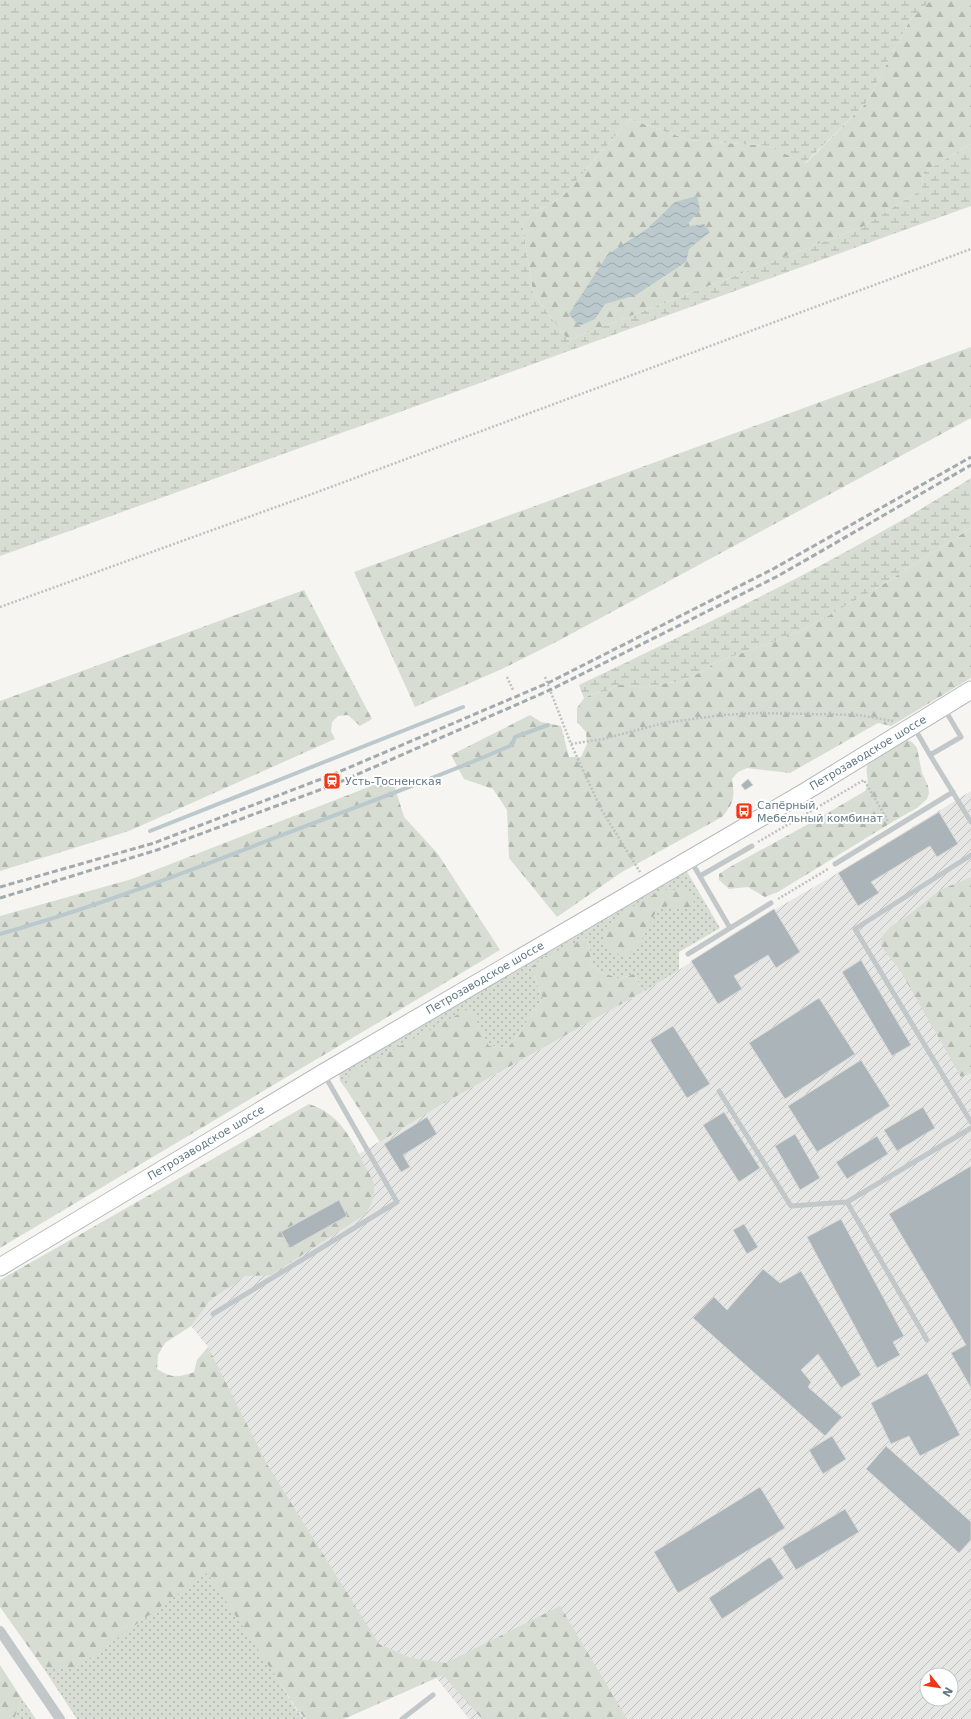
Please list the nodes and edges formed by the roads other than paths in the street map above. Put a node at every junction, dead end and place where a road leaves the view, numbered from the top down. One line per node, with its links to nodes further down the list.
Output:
1 (971, 690): 2 (main road, Петрозаводское шоссе)
2 (944, 707): 3 (main road, Петрозаводское шоссе); 4 (lane)
3 (913, 726): 4 (lane); 9 (main road, Петрозаводское шоссе)
4 (930, 755): 5 (lane)
5 (953, 792): 6 (lane); 10 (lane)
6 (971, 822)
7 (752, 846): 11 (lane)
8 (971, 855): 17 (lane)
9 (689, 858): 11 (lane); 15 (main road, Петрозаводское шоссе)
10 (835, 864)
11 (700, 876): 13 (lane)
12 (771, 903): 13 (lane)
13 (730, 928): 14 (lane)
14 (688, 954)
15 (323, 1073): 20 (main road, Петрозаводское шоссе); 21 (lane)
16 (719, 1091): 19 (lane)
17 (971, 1122)
18 (971, 1128): 19 (lane)
19 (848, 1202): 22 (lane)
20 (0, 1267)
21 (213, 1314)
22 (926, 1340)
23 (0, 1631): 25 (street)
24 (433, 1695): 26 (lane)
25 (60, 1719)
26 (402, 1719)

